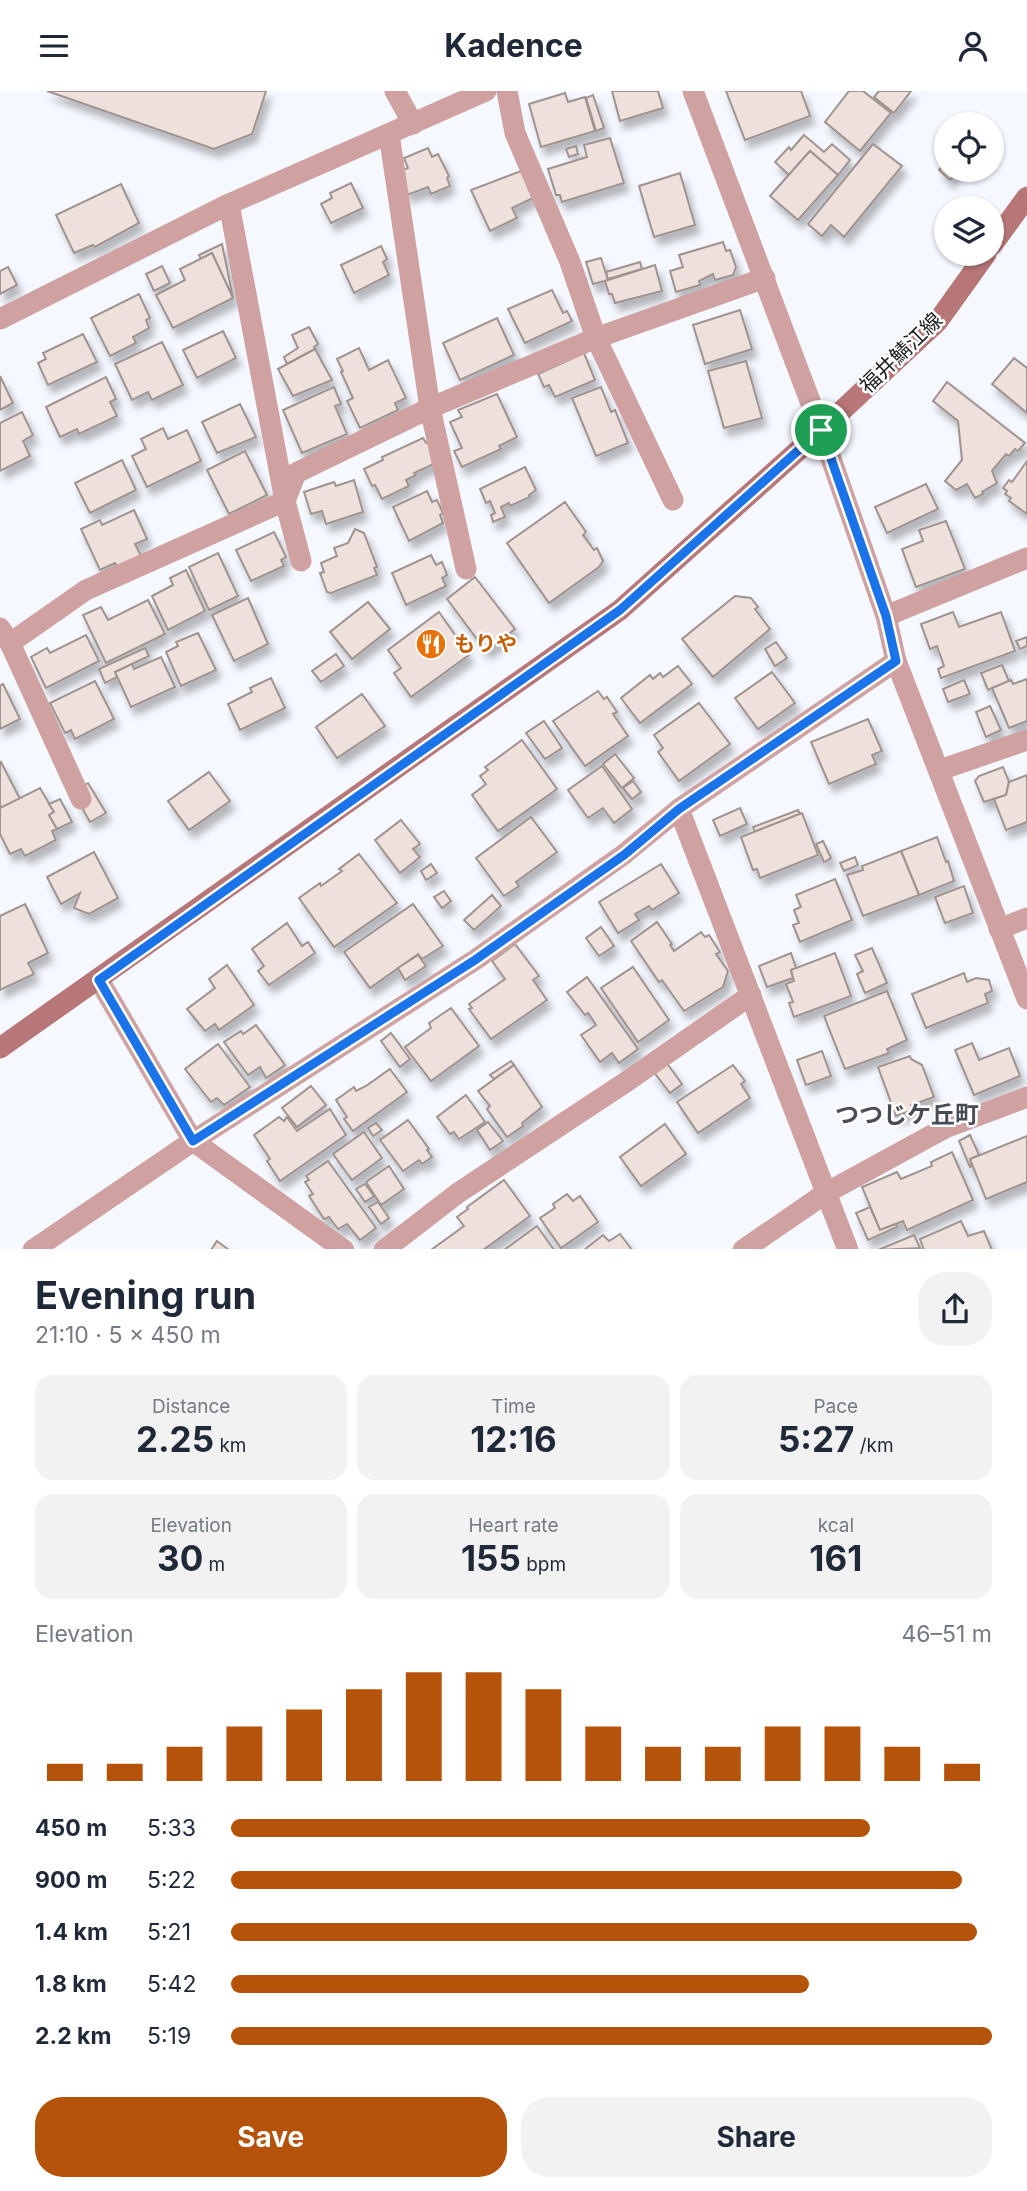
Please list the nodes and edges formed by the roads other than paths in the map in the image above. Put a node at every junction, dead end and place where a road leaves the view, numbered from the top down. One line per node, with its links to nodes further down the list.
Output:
1 (395, 91): 5 (street)
2 (486, 91): 5 (street)
3 (507, 91): 13 (street)
4 (693, 91): 11 (street)
5 (413, 124): 6 (street)
6 (389, 134): 8 (street); 14 (street)
7 (1027, 197): 9 (main road)
8 (229, 204): 12 (street); 17 (street)
9 (1004, 229)
10 (977, 266): 15 (main road, 福井鯖江線)
11 (765, 278): 13 (street); 15 (street)
12 (0, 319)
13 (596, 338): 14 (street); 16 (street)
14 (430, 408): 17 (street); 20 (street)
15 (821, 430): 21 (street); 30 (main road, 福井鯖江線)
16 (673, 500)
17 (285, 501): 19 (street); 22 (street)
18 (1027, 558): 21 (street)
19 (301, 561)
20 (466, 569)
21 (886, 616): 23 (street)
22 (5, 636): 26 (street)
23 (896, 661): 25 (street); 27 (street)
24 (1027, 740): 25 (street)
25 (940, 770): 29 (street)
26 (81, 799)
27 (679, 809): 31 (street); 35 (street)
28 (1027, 918): 29 (street)
29 (999, 929): 32 (street)
30 (99, 980): 33 (main road, 福井鯖江線); 35 (street)
31 (751, 995): 36 (street); 39 (street)
32 (1027, 999)
33 (0, 1048)
34 (1027, 1097): 36 (street)
35 (193, 1141): 37 (street); 38 (street)
36 (826, 1193): 40 (street); 41 (street)
37 (33, 1249)
38 (344, 1249)
39 (384, 1249)
40 (743, 1249)
41 (848, 1249)

